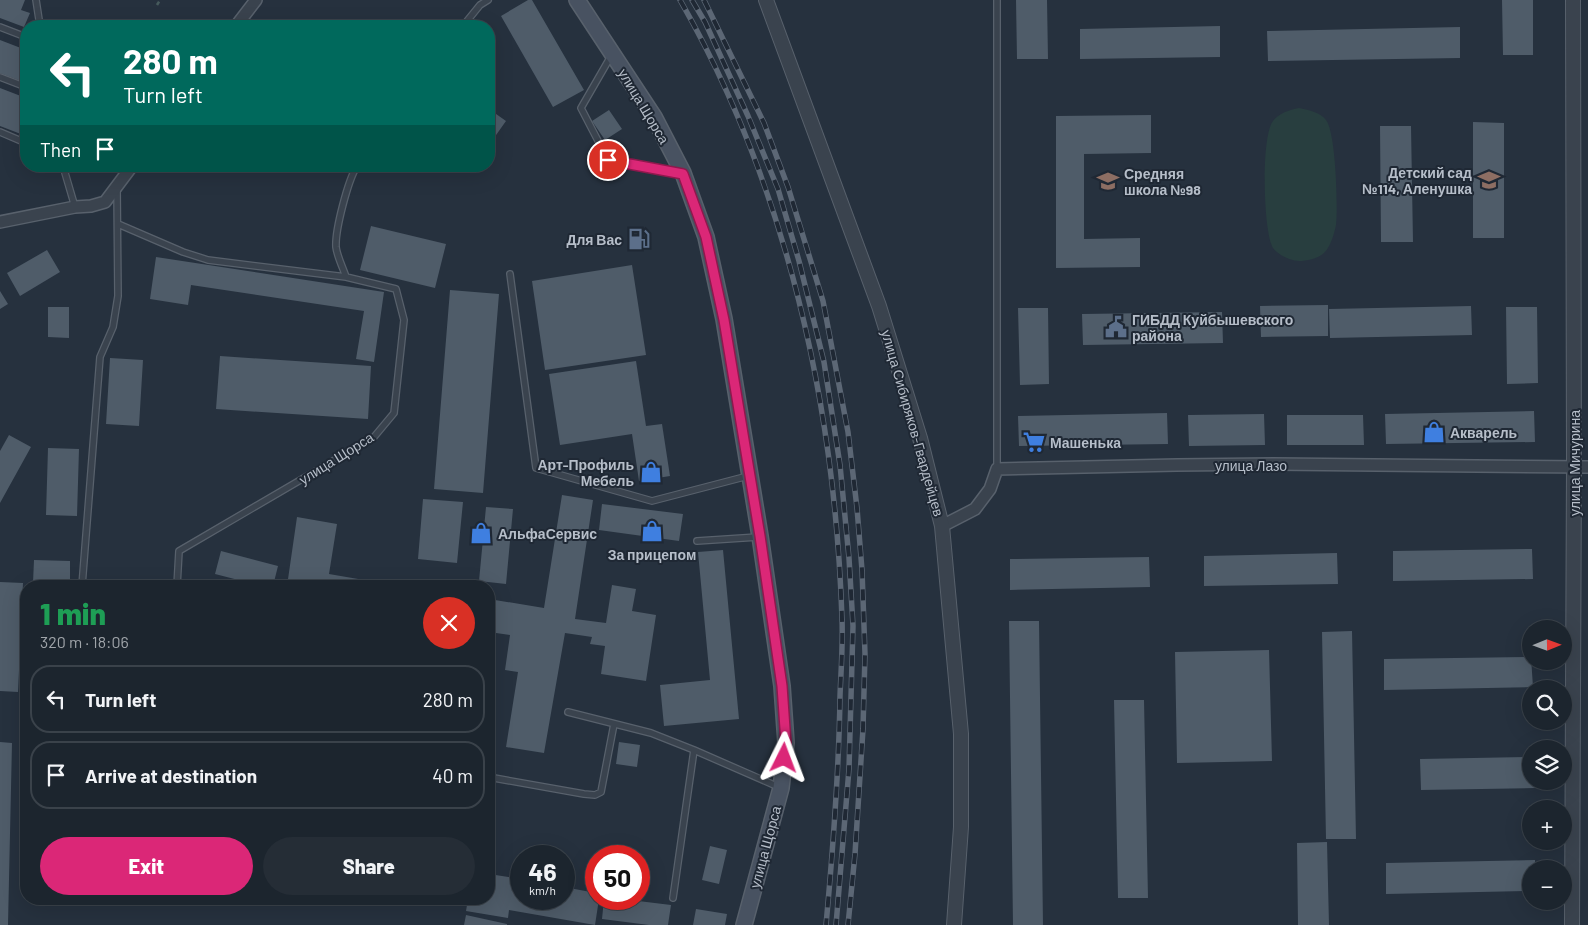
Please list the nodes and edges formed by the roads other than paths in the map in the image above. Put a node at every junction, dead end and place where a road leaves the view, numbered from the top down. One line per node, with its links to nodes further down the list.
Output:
1 (36, 0): 8 (lane)
2 (256, 0): 9 (street)
3 (488, 0): 10 (lane)
4 (577, 0): 13 (main road, улица Щорса)
5 (766, 0): 31 (street, улица Сибиряков-Гвардейцев)
6 (997, 0): 29 (lane)
7 (1573, 0): 28 (street, улица Мичурина)
8 (39, 20)
9 (241, 20)
10 (467, 20)
11 (0, 27): 12 (lane)
12 (20, 34)
13 (612, 54): 21 (main road, улица Щорса); 21 (lane)
14 (0, 77): 15 (lane)
15 (20, 85)
16 (0, 132): 17 (lane)
17 (20, 140)
18 (65, 172): 23 (lane)
19 (128, 172): 22 (street)
20 (354, 172): 27 (lane)
21 (683, 174): 30 (main road, улица Щорса)
22 (117, 187): 23 (street); 25 (lane)
23 (75, 207): 24 (street)
24 (0, 222)
25 (118, 224): 27 (lane); 34 (lane)
26 (510, 274): 30 (lane)
27 (346, 277): 35 (lane, улица Щорса)
28 (1581, 467): 29 (street, улица Лазо); 44 (street, улица Мичурина)
29 (997, 469): 31 (street)
30 (750, 476): 32 (main road, улица Щорса)
31 (942, 526): 43 (street, улица Сибиряков-Гвардейцев)
32 (760, 536): 33 (lane); 40 (main road, улица Щорса)
33 (697, 541)
34 (82, 580)
35 (177, 580)
36 (568, 712): 37 (lane)
37 (614, 724): 38 (lane); 39 (lane)
38 (694, 750): 40 (lane); 41 (lane)
39 (495, 778)
40 (781, 788): 42 (main road, улица Щорса)
41 (673, 898)
42 (744, 925)
43 (954, 925)
44 (1572, 925)

